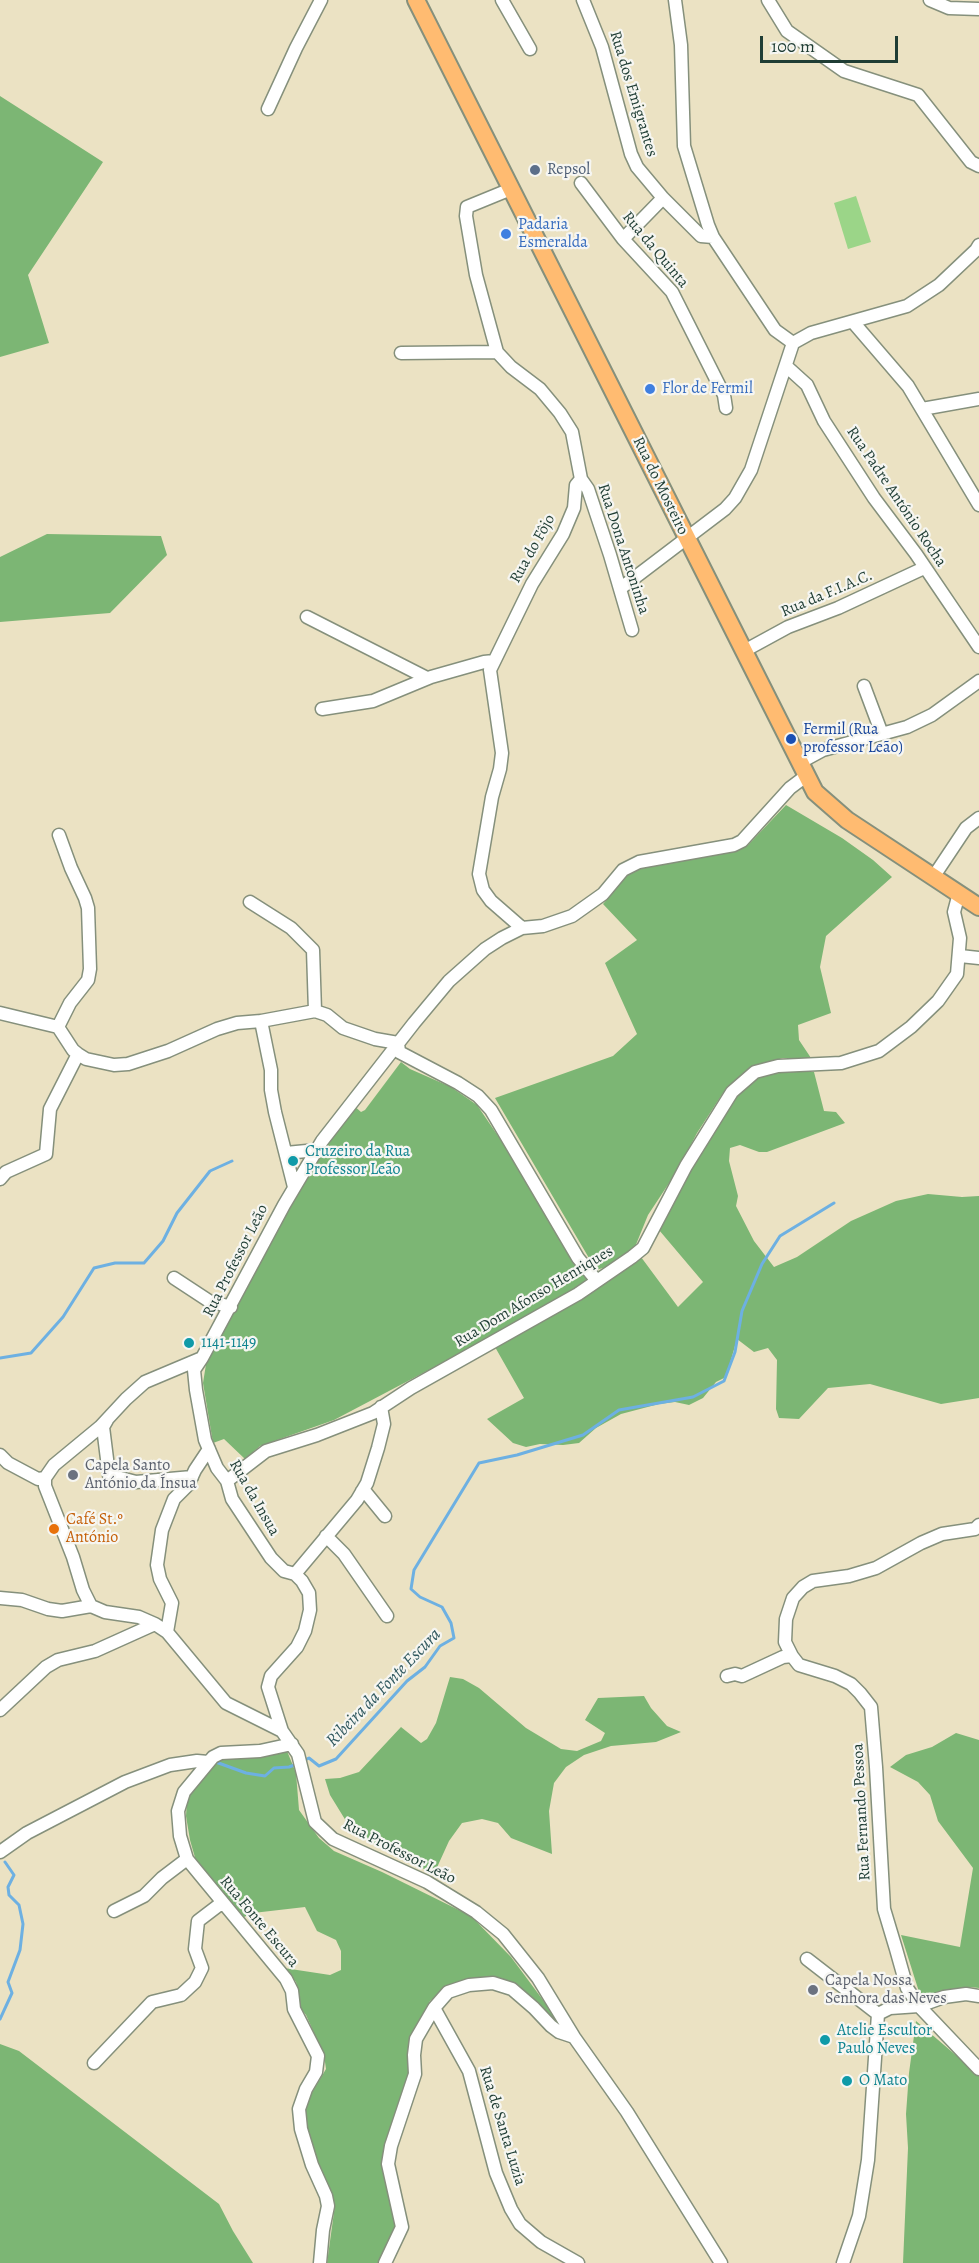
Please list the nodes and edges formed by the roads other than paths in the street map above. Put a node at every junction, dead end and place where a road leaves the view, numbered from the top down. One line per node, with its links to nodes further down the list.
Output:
1 (321, 0): 10 (street)
2 (416, 0): 13 (main road, Rua do Mosteiro)
3 (501, 0): 9 (street)
4 (583, 0): 14 (street, Rua dos Emigrantes)
5 (675, 0): 15 (street)
6 (768, 0): 11 (street)
7 (930, 0): 8 (street)
8 (979, 9)
9 (530, 49)
10 (268, 109)
11 (979, 166)
12 (581, 183): 16 (street, Rua da Quinta)
13 (511, 189): 20 (street); 28 (main road, Rua do Mosteiro)
14 (663, 198): 15 (street, Rua dos Emigrantes); 16 (street)
15 (713, 237): 19 (street)
16 (623, 239): 24 (street, Rua da Quinta)
17 (979, 244): 18 (street)
18 (853, 322): 19 (street); 25 (street)
19 (793, 343): 22 (street)
20 (496, 352): 21 (street); 26 (street, Rua do Fôjo)
21 (401, 354)
22 (786, 366): 28 (street); 29 (street, Rua Padre António Rocha)
23 (979, 399): 25 (street)
24 (726, 408)
25 (922, 409): 27 (street)
26 (581, 479): 30 (street, Rua Dona Antoninha); 35 (street, Rua do Fôjo)
27 (977, 499)
28 (686, 538): 30 (street); 34 (main road, Rua do Mosteiro)
29 (924, 568): 33 (street, Rua Padre António Rocha); 34 (street, Rua da F.I.A.C.)
30 (621, 588): 32 (street, Rua Dona Antoninha)
31 (307, 617): 36 (street)
32 (632, 630)
33 (979, 647)
34 (744, 651): 41 (main road, Rua do Mosteiro)
35 (494, 662): 36 (street); 48 (street, Rua do Fôjo)
36 (427, 678): 39 (street)
37 (979, 681): 40 (street, Rua Professor Leão)
38 (864, 686): 40 (street)
39 (322, 709)
40 (882, 734): 41 (street, Rua Professor Leão)
41 (802, 769): 44 (main road, Rua do Mosteiro); 48 (street, Rua Professor Leão)
42 (979, 818): 44 (street)
43 (59, 835): 54 (street)
44 (933, 876): 45 (main road, Rua do Mosteiro)
45 (958, 893): 47 (main road, Rua do Mosteiro); 49 (street, Rua Dom Afonso Henriques)
46 (250, 902): 51 (street)
47 (979, 907)
48 (522, 928): 55 (street, Rua Professor Leão)
49 (960, 956): 50 (street); 62 (street, Rua Dom Afonso Henriques)
50 (979, 958)
51 (315, 1011): 53 (street); 55 (street)
52 (0, 1013): 54 (street)
53 (261, 1021): 56 (street); 58 (street)
54 (58, 1027): 56 (street)
55 (398, 1043): 57 (street, Rua Professor Leão); 62 (street)
56 (78, 1054): 59 (street)
57 (316, 1150): 58 (street); 60 (street, Rua Professor Leão)
58 (286, 1154): 60 (street)
59 (0, 1179)
60 (294, 1187): 63 (street, Rua Professor Leão)
61 (174, 1278): 63 (street)
62 (597, 1281): 65 (street, Rua Dom Afonso Henriques)
63 (231, 1307): 64 (street, Rua Professor Leão)
64 (202, 1358): 66 (street); 67 (street, Rua da Insua)
65 (381, 1407): 71 (street, Rua Dom Afonso Henriques); 72 (street)
66 (109, 1417): 69 (street); 70 (street)
67 (209, 1449): 69 (street); 71 (street, Rua da Insua)
68 (0, 1455): 70 (street)
69 (192, 1477): 81 (street)
70 (45, 1478): 78 (street)
71 (226, 1481): 76 (street, Rua da Insua)
72 (362, 1491): 73 (street); 75 (street)
73 (385, 1516)
74 (979, 1525): 82 (street)
75 (326, 1536): 76 (street); 79 (street)
76 (295, 1574): 85 (street, Rua da Insua)
77 (0, 1598): 78 (street)
78 (91, 1606): 80 (street, Rua Professor Leão)
79 (387, 1616)
80 (155, 1623): 81 (street, Rua Professor Leão); 84 (street)
81 (167, 1632): 85 (street, Rua Professor Leão)
82 (792, 1656): 83 (street); 94 (street, Rua Fernando Pessoa)
83 (727, 1676)
84 (0, 1710)
85 (282, 1731): 86 (street, Rua Professor Leão)
86 (295, 1749): 87 (street); 97 (street, Rua Professor Leão)
87 (211, 1760): 88 (street); 89 (street, Rua Fonte Escura)
88 (0, 1852)
89 (187, 1859): 90 (street, Rua Fonte Escura); 91 (street)
90 (225, 1905): 98 (street); 100 (street, Rua Fonte Escura)
91 (114, 1911)
92 (807, 1959): 96 (street)
93 (979, 1996): 94 (street)
94 (919, 2006): 96 (street); 99 (street, Rua Fernando Pessoa)
95 (434, 2008): 97 (street); 101 (street); 102 (street, Rua de Santa Luzia)
96 (878, 2014): 104 (street)
97 (574, 2037): 103 (street, Rua Professor Leão)
98 (94, 2063)
99 (979, 2069)
100 (320, 2263)
101 (385, 2263)
102 (578, 2263)
103 (721, 2263)
104 (843, 2263)

